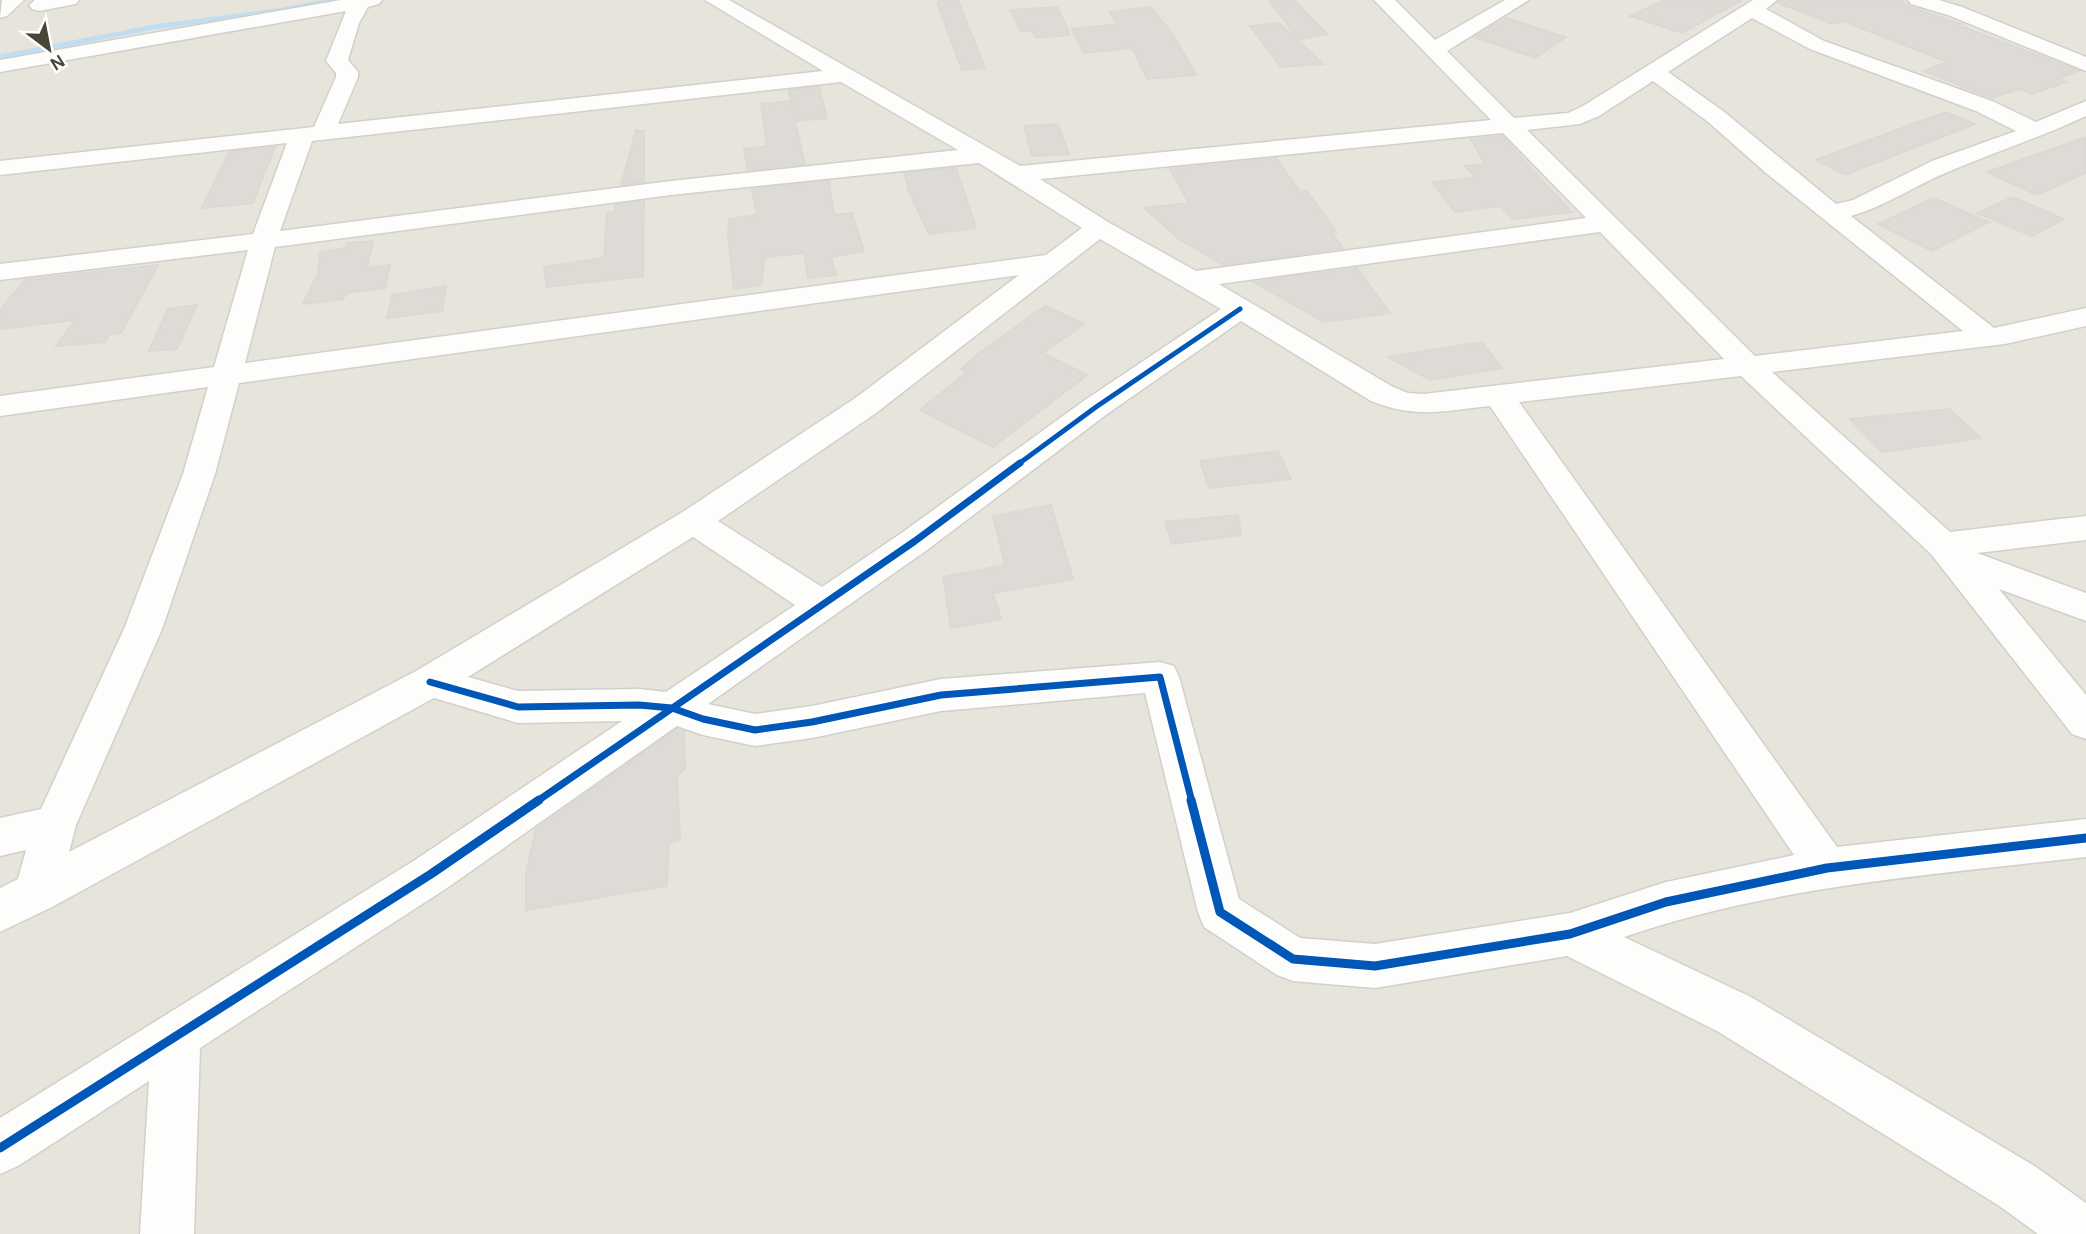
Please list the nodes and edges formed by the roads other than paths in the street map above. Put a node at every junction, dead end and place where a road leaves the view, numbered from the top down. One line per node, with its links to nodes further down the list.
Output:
1 (14, 0): 12 (street)
2 (69, 0): 9 (street)
3 (715, 0): 17 (street)
4 (1384, 0): 13 (street)
5 (1519, 0): 13 (street)
6 (1917, 0): 11 (street)
7 (1979, 0): 11 (street)
8 (366, 1): 15 (street); 21 (street)
9 (38, 5)
10 (1760, 5): 16 (street); 20 (street)
11 (1955, 11): 14 (street)
12 (0, 12)
13 (1433, 50): 19 (street)
14 (2086, 65)
15 (0, 66)
16 (1653, 71): 19 (street); 25 (street)
17 (845, 75): 21 (street); 22 (street)
18 (2086, 108): 20 (street)
19 (1506, 124): 24 (street); 26 (street)
20 (2035, 131): 25 (street)
21 (314, 132): 23 (street); 28 (street)
22 (983, 155): 24 (street); 28 (street)
23 (0, 168)
24 (1016, 174): 27 (street)
25 (1831, 213): 34 (street)
26 (1606, 223): 31 (street); 35 (street)
27 (1099, 228): 29 (street); 31 (street)
28 (264, 240): 30 (street); 36 (street)
29 (1050, 263): 36 (street); 39 (street)
30 (0, 272)
31 (1192, 280): 32 (street)
32 (1240, 309): 37 (street); 42 (street)
33 (2086, 317): 34 (street)
34 (1988, 337): 35 (street)
35 (1748, 366): 37 (street); 41 (street)
36 (226, 373): 38 (street); 47 (street)
37 (1498, 395): 50 (street)
38 (0, 406)
39 (693, 521): 42 (street); 44 (street)
40 (2086, 528): 41 (street)
41 (1950, 552): 43 (street); 46 (street)
42 (822, 605): 45 (street)
43 (2086, 607)
44 (429, 682): 45 (street); 51 (street)
45 (672, 708): 53 (street); 54 (street)
46 (2086, 723)
47 (55, 825): 48 (street); 51 (street)
48 (0, 837)
49 (2086, 838): 50 (street)
50 (1827, 869): 53 (street)
51 (36, 893): 52 (street)
52 (0, 911)
53 (1570, 934): 57 (street)
54 (176, 1038): 55 (street); 56 (street)
55 (0, 1147)
56 (167, 1234)
57 (2083, 1234)

